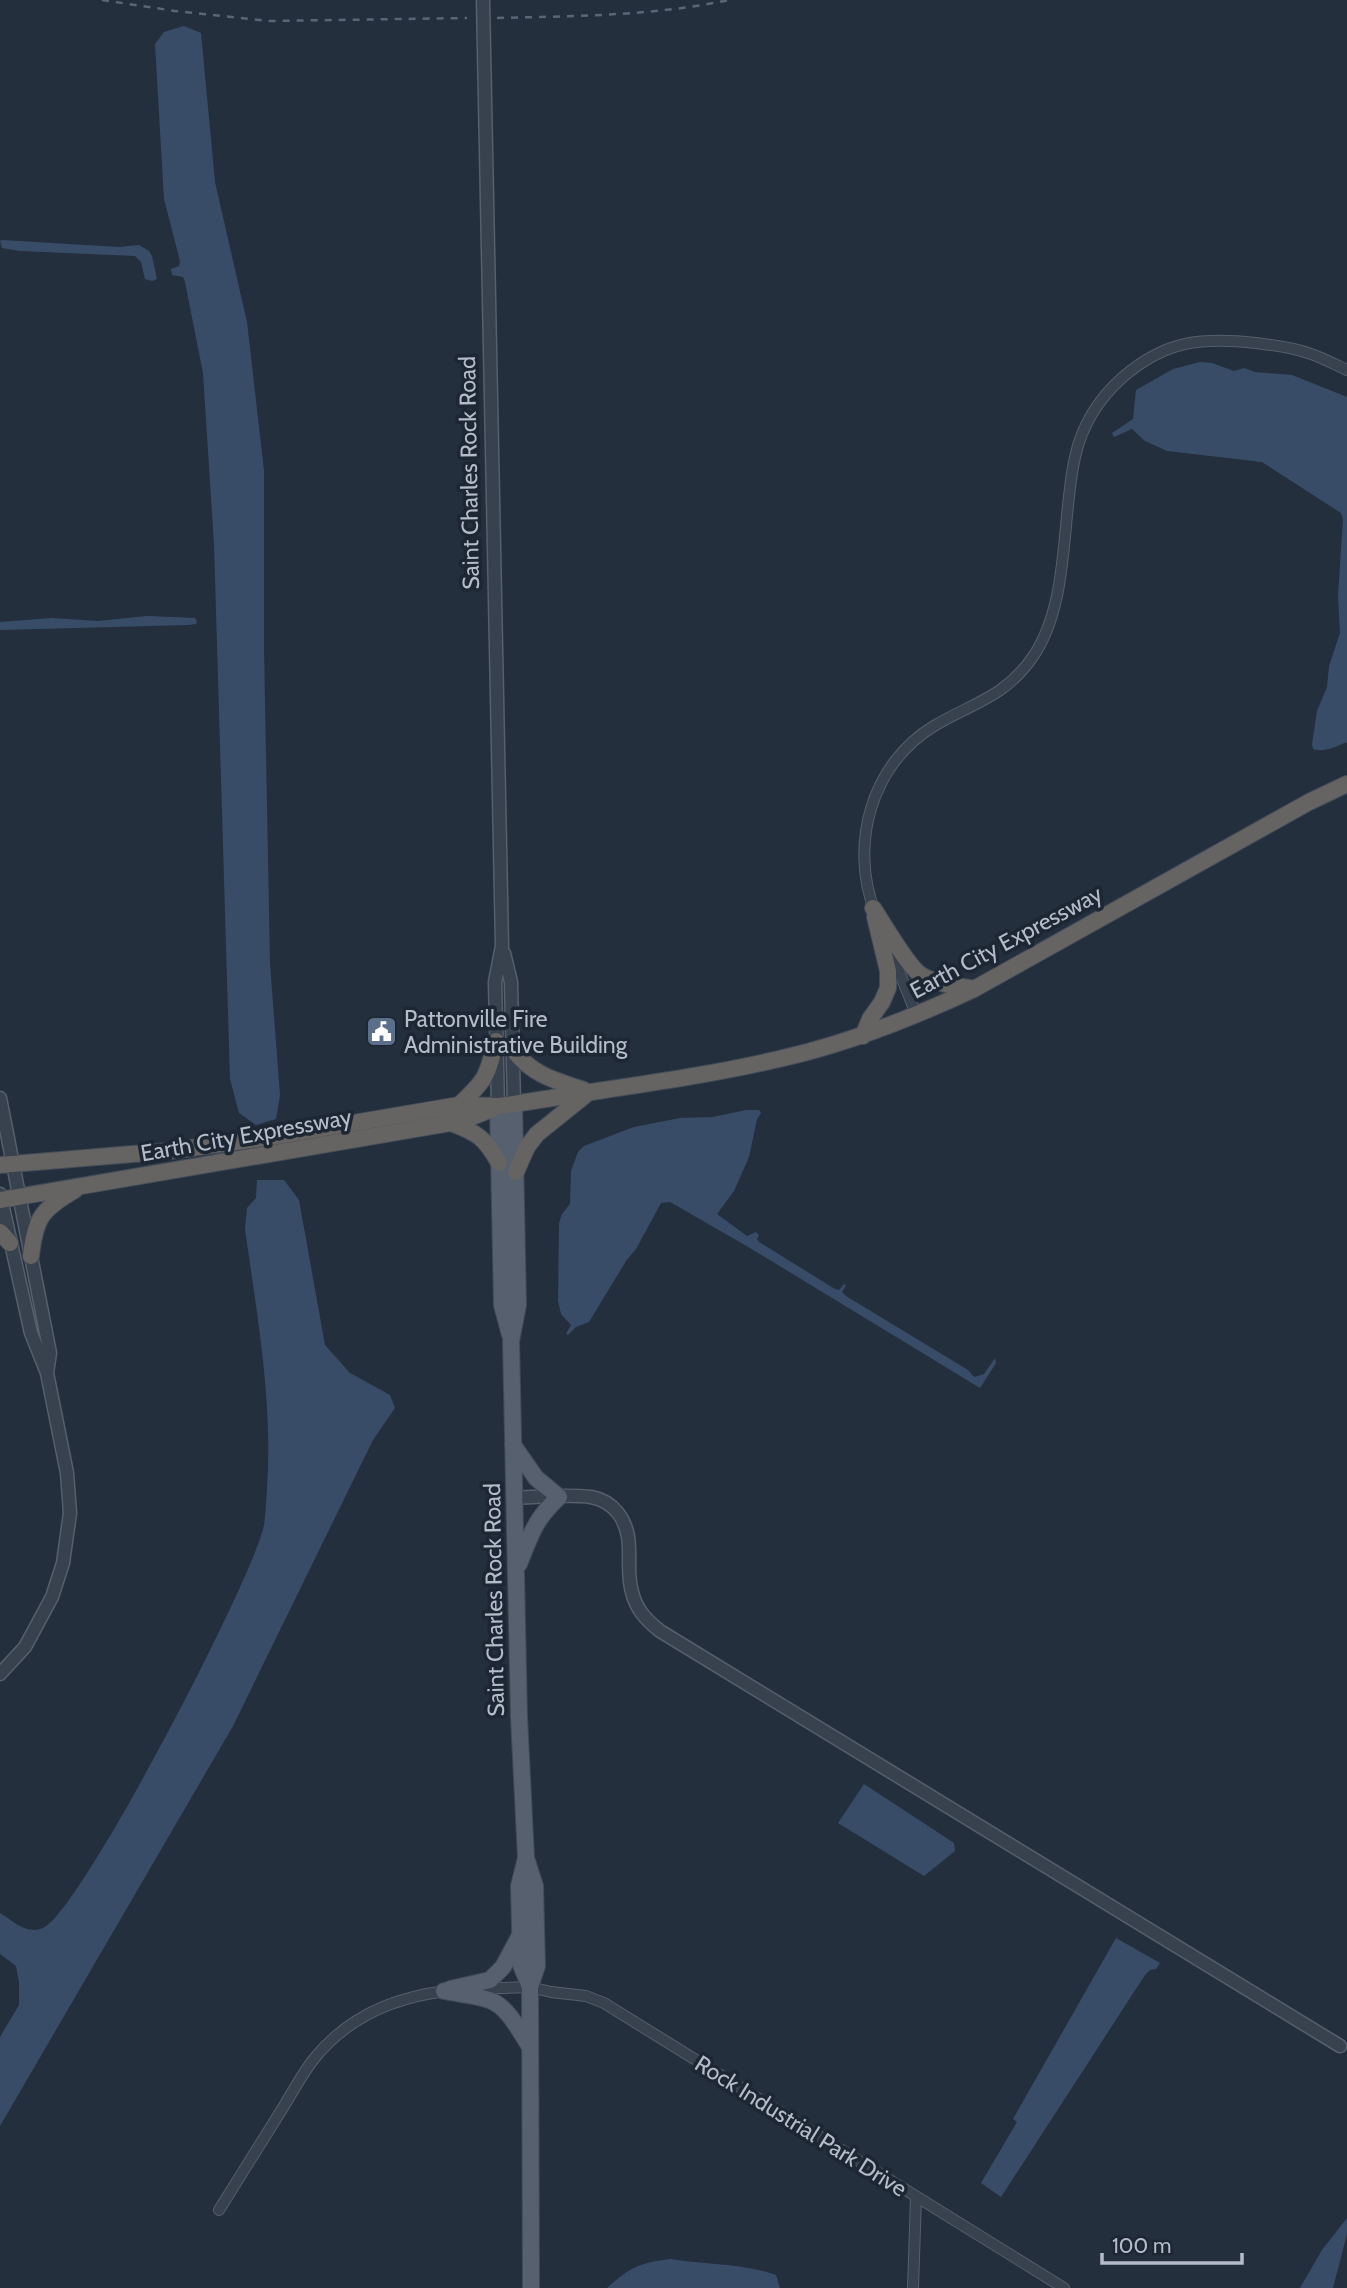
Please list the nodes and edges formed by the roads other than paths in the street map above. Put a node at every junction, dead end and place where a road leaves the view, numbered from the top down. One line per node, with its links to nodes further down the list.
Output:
1 (483, 0): 5 (street, Saint Charles Rock Road)
2 (1347, 369): 4 (street)
3 (1347, 785): 6 (highway, Earth City Expressway)
4 (873, 908): 6 (highway); 7 (street); 8 (highway)
5 (502, 946): 9 (street, Saint Charles Rock Road); 10 (street, Saint Charles Rock Road)
6 (974, 989): 7 (highway, Earth City Expressway)
7 (918, 1016): 8 (highway, Earth City Expressway)
8 (863, 1036): 11 (highway, Earth City Expressway)
9 (496, 1041): 14 (highway); 15 (street, Saint Charles Rock Road)
10 (513, 1050): 11 (highway); 13 (street, Saint Charles Rock Road)
11 (590, 1091): 13 (highway, Earth City Expressway); 19 (highway)
12 (0, 1098): 18 (street)
13 (514, 1104): 15 (highway, Earth City Expressway); 19 (main road, Saint Charles Rock Road)
14 (459, 1105): 15 (highway, Earth City Expressway); 18 (highway, Earth City Expressway)
15 (498, 1106): 16 (highway, Earth City Expressway); 17 (main road, Saint Charles Rock Road)
16 (451, 1123): 17 (highway); 20 (highway, Earth City Expressway)
17 (499, 1163): 25 (main road, Saint Charles Rock Road)
18 (7, 1164): 21 (street)
19 (516, 1172): 25 (main road, Saint Charles Rock Road)
20 (81, 1186): 21 (highway, Earth City Expressway); 24 (highway)
21 (20, 1196): 22 (highway, Earth City Expressway); 24 (street)
22 (0, 1197): 23 (street)
23 (5, 1237): 26 (street)
24 (31, 1256): 26 (street)
25 (511, 1341): 27 (main road, Saint Charles Rock Road)
26 (47, 1373): 31 (street)
27 (513, 1445): 28 (main road); 29 (main road, Saint Charles Rock Road)
28 (559, 1497): 29 (street); 30 (main road); 36 (street)
29 (514, 1498): 30 (main road, Saint Charles Rock Road)
30 (516, 1573): 32 (main road, Saint Charles Rock Road)
31 (0, 1674)
32 (526, 1858): 33 (main road, Saint Charles Rock Road); 34 (main road, Saint Charles Rock Road)
33 (520, 1935): 34 (main road, Saint Charles Rock Road); 35 (main road)
34 (530, 1987): 35 (street, Rock Industrial Park Drive); 37 (main road, Saint Charles Rock Road); 38 (street, Rock Industrial Park Drive)
35 (444, 1991): 37 (main road); 39 (street, Rock Industrial Park Drive)
36 (1340, 2046)
37 (530, 2048): 40 (main road, Saint Charles Rock Road)
38 (916, 2197): 41 (street); 42 (street, Rock Industrial Park Drive)
39 (219, 2210)
40 (531, 2288)
41 (913, 2288)
42 (1064, 2288)

